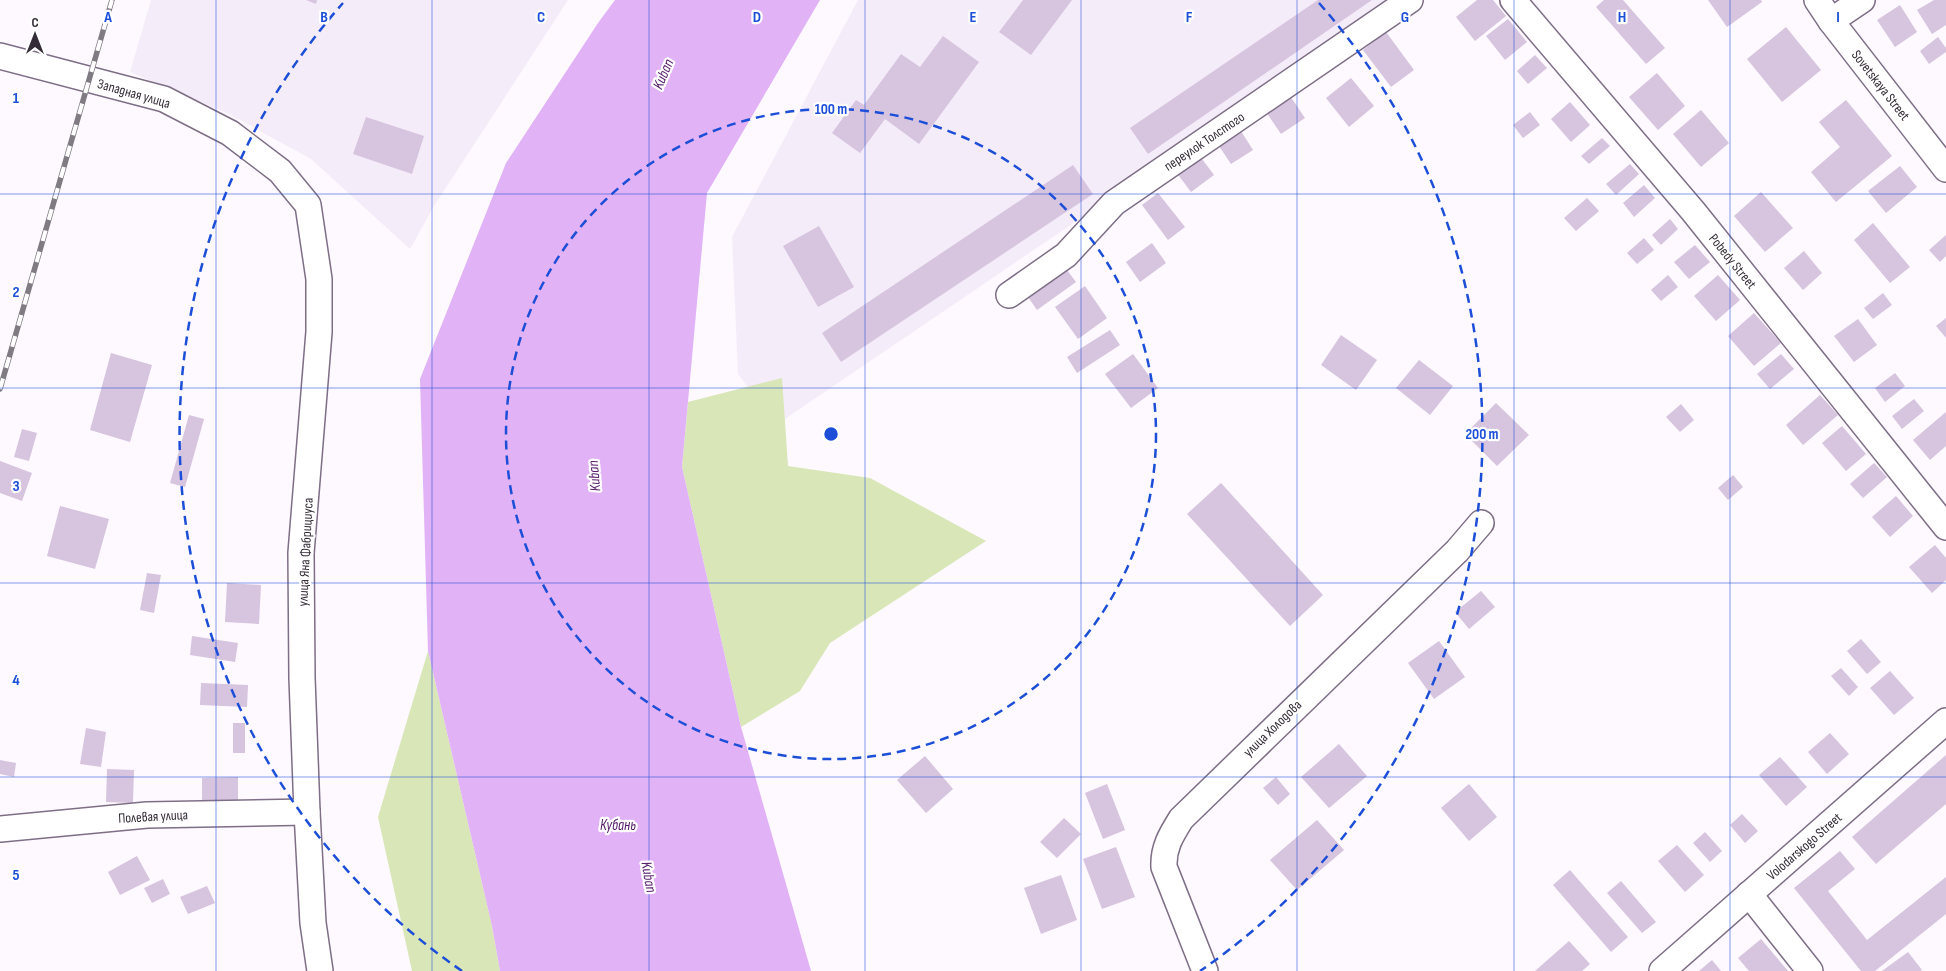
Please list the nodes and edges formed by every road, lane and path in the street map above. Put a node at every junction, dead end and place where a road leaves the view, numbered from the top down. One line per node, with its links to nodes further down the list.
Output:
1 (1410, 0): 9 (street, переулок Толстого)
2 (1514, 0): 11 (street, Pobedy Street)
3 (1817, 0): 5 (street, Sovetskaya Street)
4 (1862, 0): 5 (street)
5 (1831, 21): 8 (street, Sovetskaya Street)
6 (0, 56): 7 (street, Западная улица)
7 (258, 154): 13 (street, улица Яна Фабрициуса)
8 (1946, 169)
9 (1009, 295)
10 (1481, 523): 17 (street, улица Холодова)
11 (1946, 527)
12 (1946, 721): 15 (street, Volodarskogo Street)
13 (307, 812): 14 (street, Полевая улица); 16 (street, улица Яна Фабрициуса)
14 (0, 829)
15 (1749, 894): 18 (street, Volodarskogo Street); 19 (street)
16 (320, 971)
17 (1205, 971)
18 (1662, 971)
19 (1810, 971)

